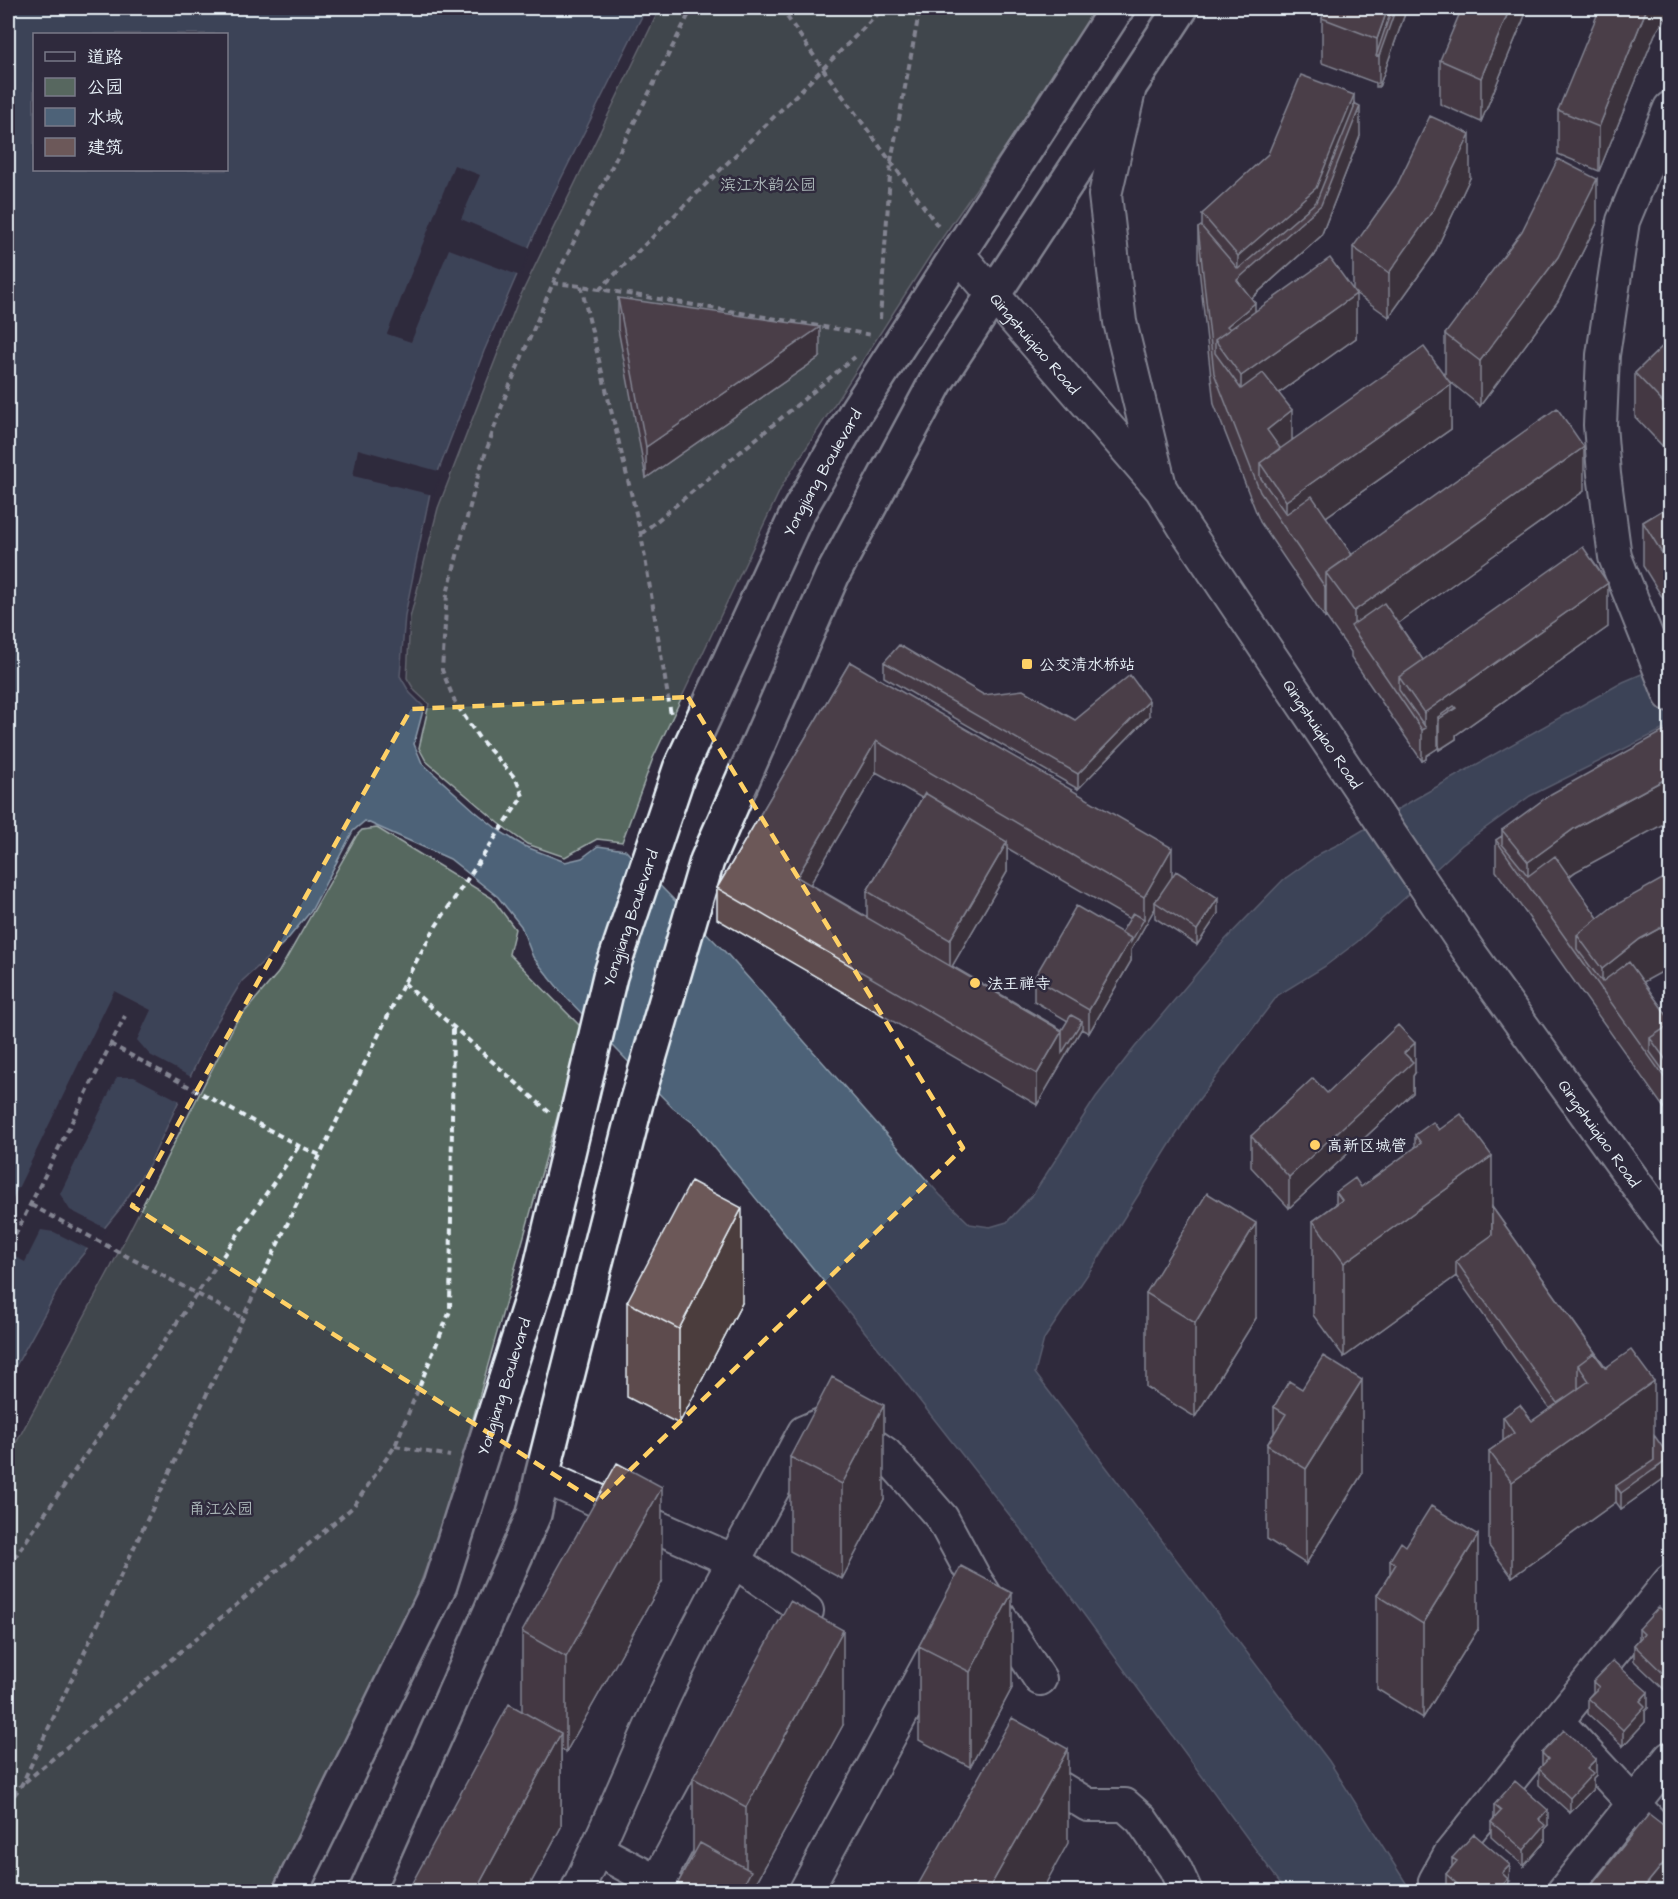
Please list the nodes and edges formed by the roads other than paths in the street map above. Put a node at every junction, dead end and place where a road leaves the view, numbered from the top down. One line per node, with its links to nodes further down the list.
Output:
1 (1117, 8): 5 (main road, Yongjiang Boulevard)
2 (1180, 8): 3 (main road)
3 (1130, 86): 6 (main road); 7 (street)
4 (1671, 108): 8 (street)
5 (958, 254): 6 (street, Qingshuiqiao Road); 24 (main road, Yongjiang Boulevard)
6 (993, 293): 7 (street, Qingshuiqiao Road); 10 (main road)
7 (1161, 489): 9 (street, Qingshuiqiao Road)
8 (1671, 695)
9 (1671, 1231)
10 (542, 1476): 11 (street); 25 (main road)
11 (734, 1561): 12 (street); 14 (street); 22 (street)
12 (975, 1579): 15 (street); 27 (street)
13 (1671, 1581): 16 (street)
14 (778, 1662)
15 (1040, 1678)
16 (1557, 1721): 20 (street); 29 (street)
17 (726, 1756): 23 (street)
18 (1671, 1758): 20 (street)
19 (1004, 1778): 28 (street)
20 (1634, 1804): 21 (street); 30 (street)
21 (1671, 1843)
22 (597, 1850): 23 (street); 26 (street)
23 (665, 1887)
24 (290, 1892)
25 (366, 1892)
26 (576, 1892)
27 (805, 1892)
28 (1186, 1892)
29 (1442, 1892)
30 (1563, 1892)

